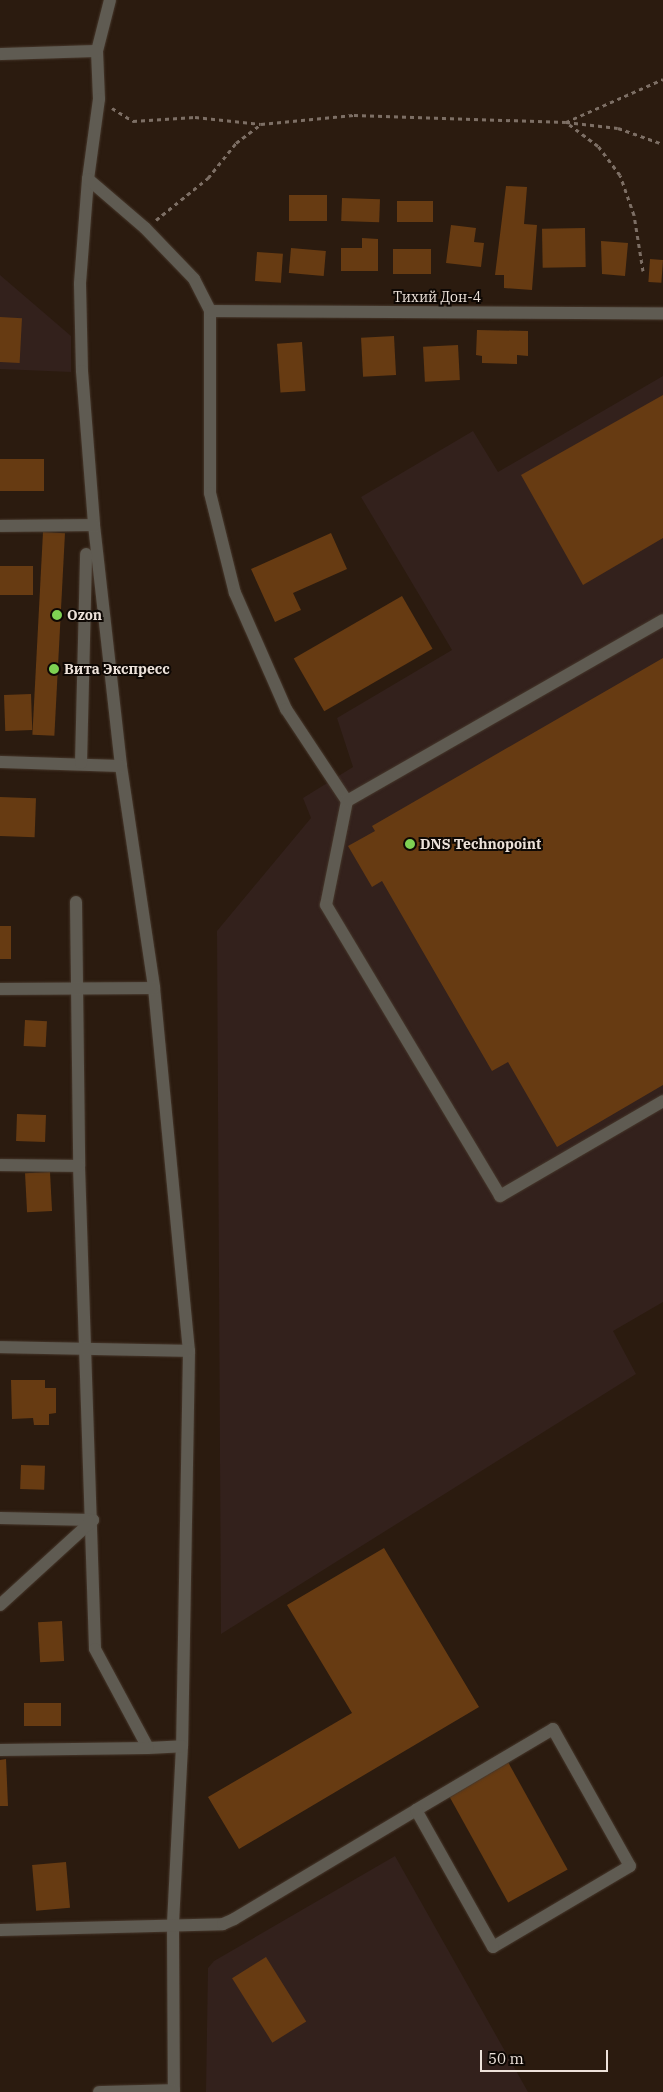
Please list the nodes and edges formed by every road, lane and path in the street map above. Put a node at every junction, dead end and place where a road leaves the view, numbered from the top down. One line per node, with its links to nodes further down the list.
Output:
1 (110, 0): 2 (street)
2 (97, 51): 3 (street); 5 (street)
3 (0, 54)
4 (663, 79): 6 (path)
5 (99, 99): 7 (path); 9 (street)
6 (566, 122): 7 (path); 8 (path); 11 (path)
7 (261, 124): 10 (path)
8 (663, 144)
9 (88, 179): 10 (street); 14 (street)
10 (146, 228): 12 (street)
11 (643, 271)
12 (210, 311): 13 (street, Тихий Дон-4); 21 (street)
13 (663, 313)
14 (94, 525): 15 (street); 20 (street)
15 (0, 526)
16 (86, 554): 19 (street)
17 (663, 620): 21 (street)
18 (0, 762): 19 (street)
19 (81, 763): 20 (street)
20 (121, 766): 23 (street)
21 (347, 801): 26 (street)
22 (76, 902): 25 (street)
23 (154, 988): 25 (street); 31 (street)
24 (0, 989): 25 (street)
25 (78, 990): 28 (street)
26 (663, 1101)
27 (0, 1165): 28 (street)
28 (79, 1166): 30 (street)
29 (0, 1347): 30 (street)
30 (87, 1348): 31 (street); 33 (street)
31 (189, 1351): 35 (street)
32 (0, 1518): 33 (street)
33 (93, 1520): 34 (street); 36 (street)
34 (0, 1605)
35 (182, 1746): 36 (street); 39 (street)
36 (148, 1748): 37 (street)
37 (0, 1750)
38 (416, 1810): 38 (street); 39 (street)
39 (173, 1925): 40 (street); 41 (street)
40 (0, 1930)
41 (174, 2091): 42 (street)
42 (100, 2092)

